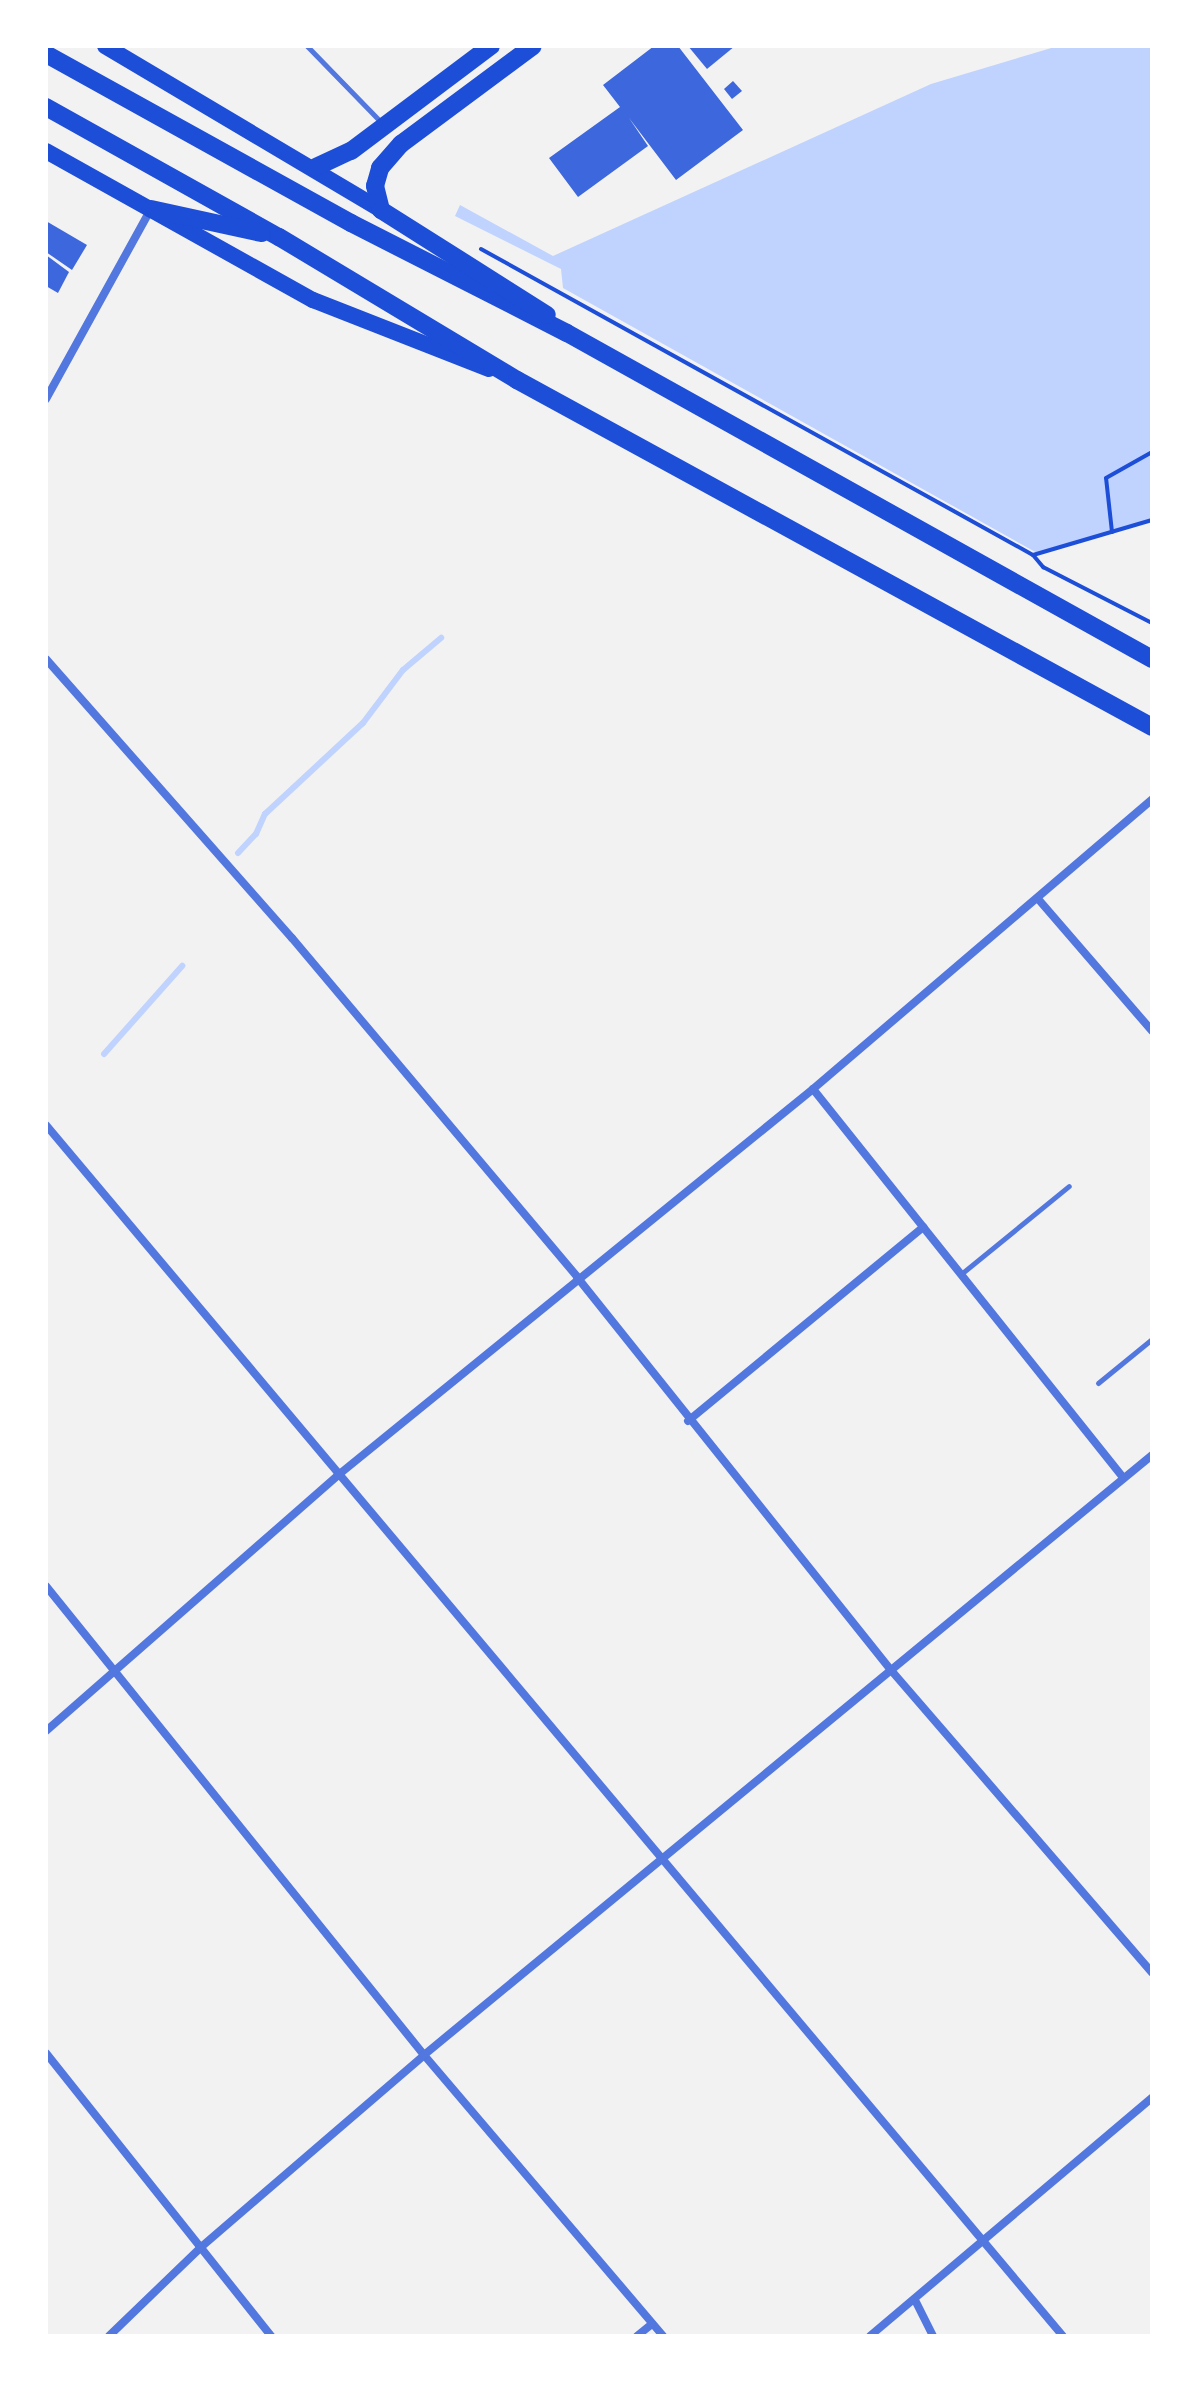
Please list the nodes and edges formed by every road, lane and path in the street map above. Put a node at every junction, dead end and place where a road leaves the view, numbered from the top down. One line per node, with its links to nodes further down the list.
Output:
1 (105, 46): 10 (main road)
2 (307, 46): 7 (lane)
3 (491, 46): 7 (main road)
4 (533, 46): 8 (main road)
5 (46, 54): 15 (main road)
6 (46, 107): 13 (main road)
7 (385, 125): 8 (main road); 10 (main road)
8 (401, 144): 12 (main road)
9 (46, 151): 11 (main road)
10 (316, 167): 12 (main road)
11 (151, 209): 13 (main road); 16 (main road); 17 (street)
12 (381, 210): 15 (main road)
13 (279, 237): 16 (main road)
14 (473, 244): 21 (path)
15 (567, 333): 24 (main road)
16 (517, 380): 25 (main road)
17 (46, 399)
18 (1152, 452): 20 (path)
19 (1152, 520): 20 (path)
20 (1112, 532): 21 (path)
21 (1033, 555): 22 (path)
22 (1152, 623)
23 (46, 659): 34 (street)
24 (1152, 659)
25 (1152, 727)
26 (1152, 799): 27 (street)
27 (1039, 900): 28 (street); 29 (street)
28 (1152, 1031)
29 (813, 1089): 32 (street); 34 (street)
30 (46, 1125): 39 (street)
31 (1069, 1186): 33 (lane)
32 (923, 1227): 33 (street); 37 (street)
33 (961, 1274): 40 (street)
34 (577, 1277): 37 (street); 39 (street)
35 (1152, 1339): 36 (lane)
36 (1098, 1383)
37 (688, 1421): 43 (street)
38 (1152, 1455): 40 (street)
39 (337, 1476): 42 (street); 45 (street)
40 (1123, 1477): 43 (street)
41 (46, 1586): 42 (street)
42 (117, 1669): 44 (street); 48 (street)
43 (890, 1669): 45 (street); 46 (street)
44 (46, 1731)
45 (663, 1860): 48 (street); 50 (street)
46 (1152, 1973)
47 (46, 2053): 51 (street)
48 (424, 2055): 51 (street); 53 (street)
49 (1152, 2098): 50 (street)
50 (982, 2237): 52 (street); 60 (street)
51 (200, 2248): 54 (street); 55 (street)
52 (915, 2300): 58 (street); 59 (street)
53 (652, 2324): 56 (street); 57 (street)
54 (109, 2336)
55 (271, 2336)
56 (637, 2336)
57 (663, 2336)
58 (870, 2336)
59 (933, 2336)
60 (1063, 2336)

